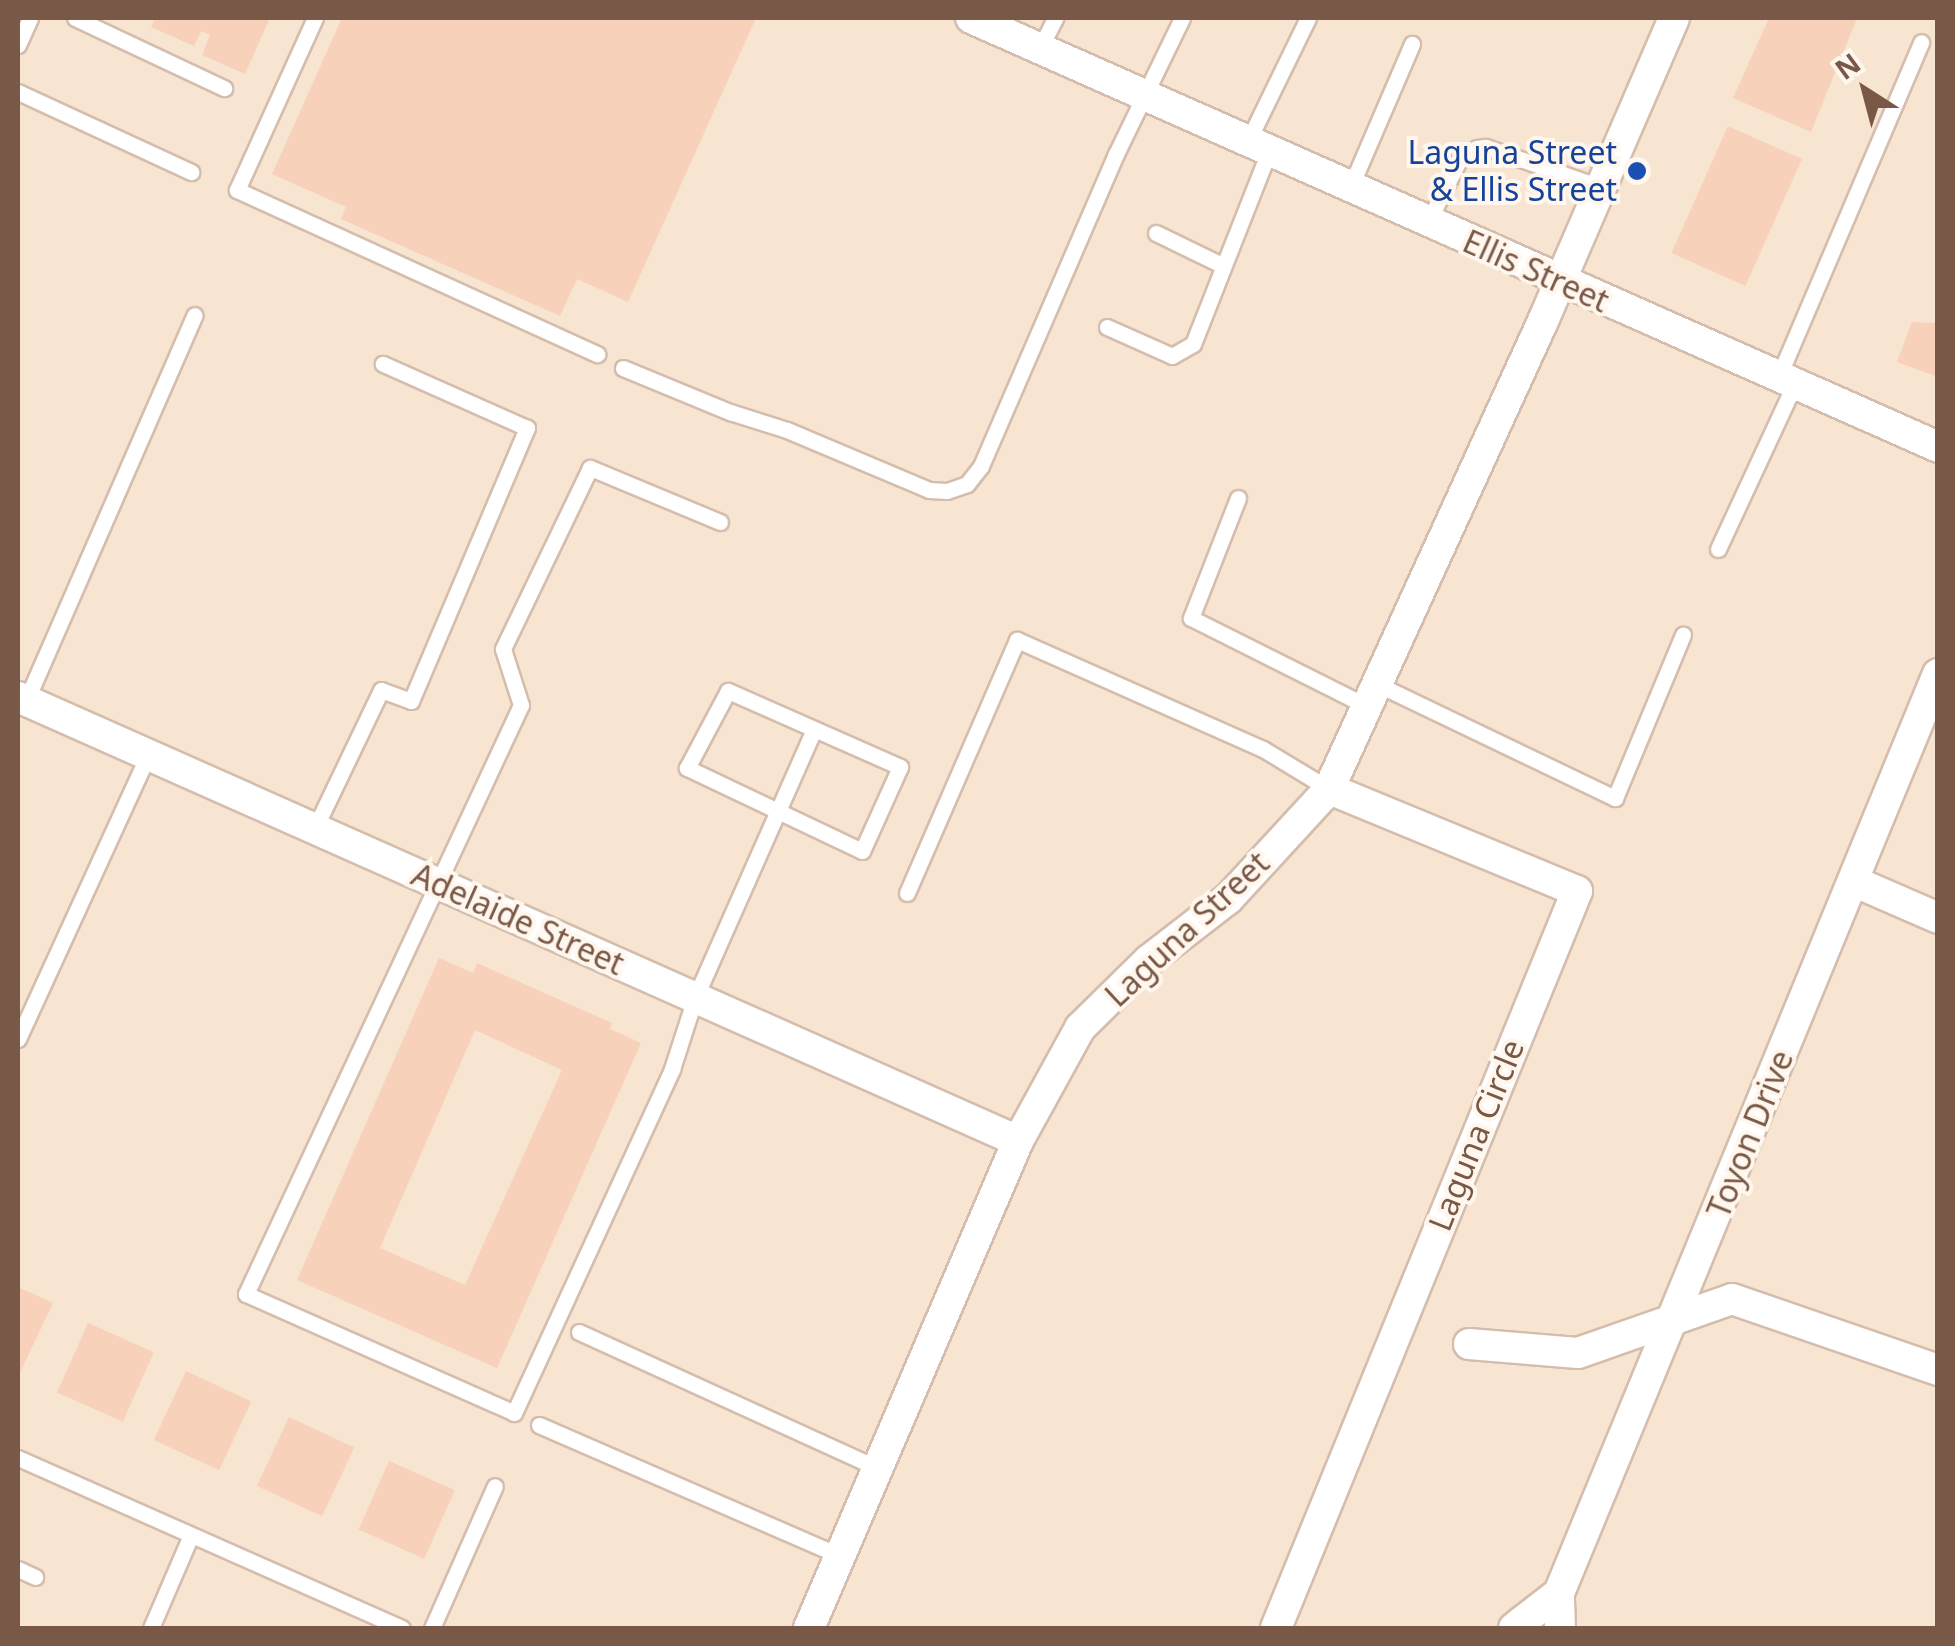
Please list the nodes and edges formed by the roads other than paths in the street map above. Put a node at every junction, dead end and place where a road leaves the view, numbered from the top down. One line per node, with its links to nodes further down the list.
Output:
1 (30, 18): 11 (lane)
2 (75, 18): 13 (lane)
3 (315, 18): 26 (lane)
4 (971, 18): 12 (street, Ellis Street)
5 (1056, 18): 12 (lane)
6 (1182, 18): 15 (lane)
7 (1308, 18): 16 (lane)
8 (1674, 18): 18 (street, Laguna Street)
9 (1921, 42): 29 (lane)
10 (1412, 44): 19 (lane)
11 (18, 45)
12 (1040, 48): 15 (street, Ellis Street)
13 (224, 88)
14 (18, 92): 17 (lane)
15 (1144, 95): 16 (street, Ellis Street); 28 (lane)
16 (1258, 146): 19 (street, Ellis Street); 22 (lane)
17 (192, 172)
18 (1600, 187): 20 (lane); 23 (street, Laguna Street)
19 (1350, 188): 20 (street, Ellis Street)
20 (1428, 222): 23 (street, Ellis Street)
21 (1156, 232): 22 (lane)
22 (1222, 265): 25 (lane)
23 (1558, 282): 29 (street, Ellis Street); 36 (street, Laguna Street)
24 (196, 314): 37 (lane)
25 (1108, 327)
26 (597, 354)
27 (382, 364): 42 (lane)
28 (623, 368)
29 (1786, 381): 30 (street, Ellis Street); 33 (lane)
30 (1938, 447)
31 (1238, 498): 36 (lane)
32 (720, 522): 44 (lane)
33 (1718, 549)
34 (1683, 635): 36 (lane)
35 (1938, 674): 43 (street, Toyon Drive)
36 (1374, 696): 40 (street, Laguna Street)
37 (22, 699): 39 (street, Adelaide Street)
38 (814, 729): 41 (lane); 41 (lane); 41 (lane)
39 (148, 754): 42 (street, Adelaide Street); 48 (lane)
40 (1329, 788): 45 (lane); 49 (street, Laguna Street); 67 (street, Laguna Circle)
41 (778, 811): 47 (lane)
42 (315, 828): 44 (street, Adelaide Street)
43 (1853, 881): 46 (street); 50 (street, Toyon Drive)
44 (438, 883): 47 (street, Adelaide Street); 47 (lane)
45 (907, 893)
46 (1938, 918)
47 (695, 998): 49 (street, Adelaide Street)
48 (18, 1039)
49 (1018, 1142): 56 (street, Laguna Street)
50 (1675, 1316): 52 (street); 53 (street); 62 (street, Toyon Drive)
51 (578, 1332): 56 (lane)
52 (1469, 1344)
53 (1938, 1370)
54 (539, 1425): 59 (lane)
55 (18, 1458): 58 (lane)
56 (880, 1469): 59 (street, Laguna Street)
57 (496, 1486): 66 (lane)
58 (191, 1535): 64 (lane); 65 (lane)
59 (842, 1557): 63 (street, Laguna Street)
60 (18, 1570): 61 (lane)
61 (35, 1578)
62 (1559, 1593): 68 (street, Toyon Drive); 69 (street, Toyon Drive)
63 (816, 1626)
64 (152, 1628)
65 (402, 1628)
66 (432, 1628)
67 (1276, 1628)
68 (1514, 1628)
69 (1560, 1628)

